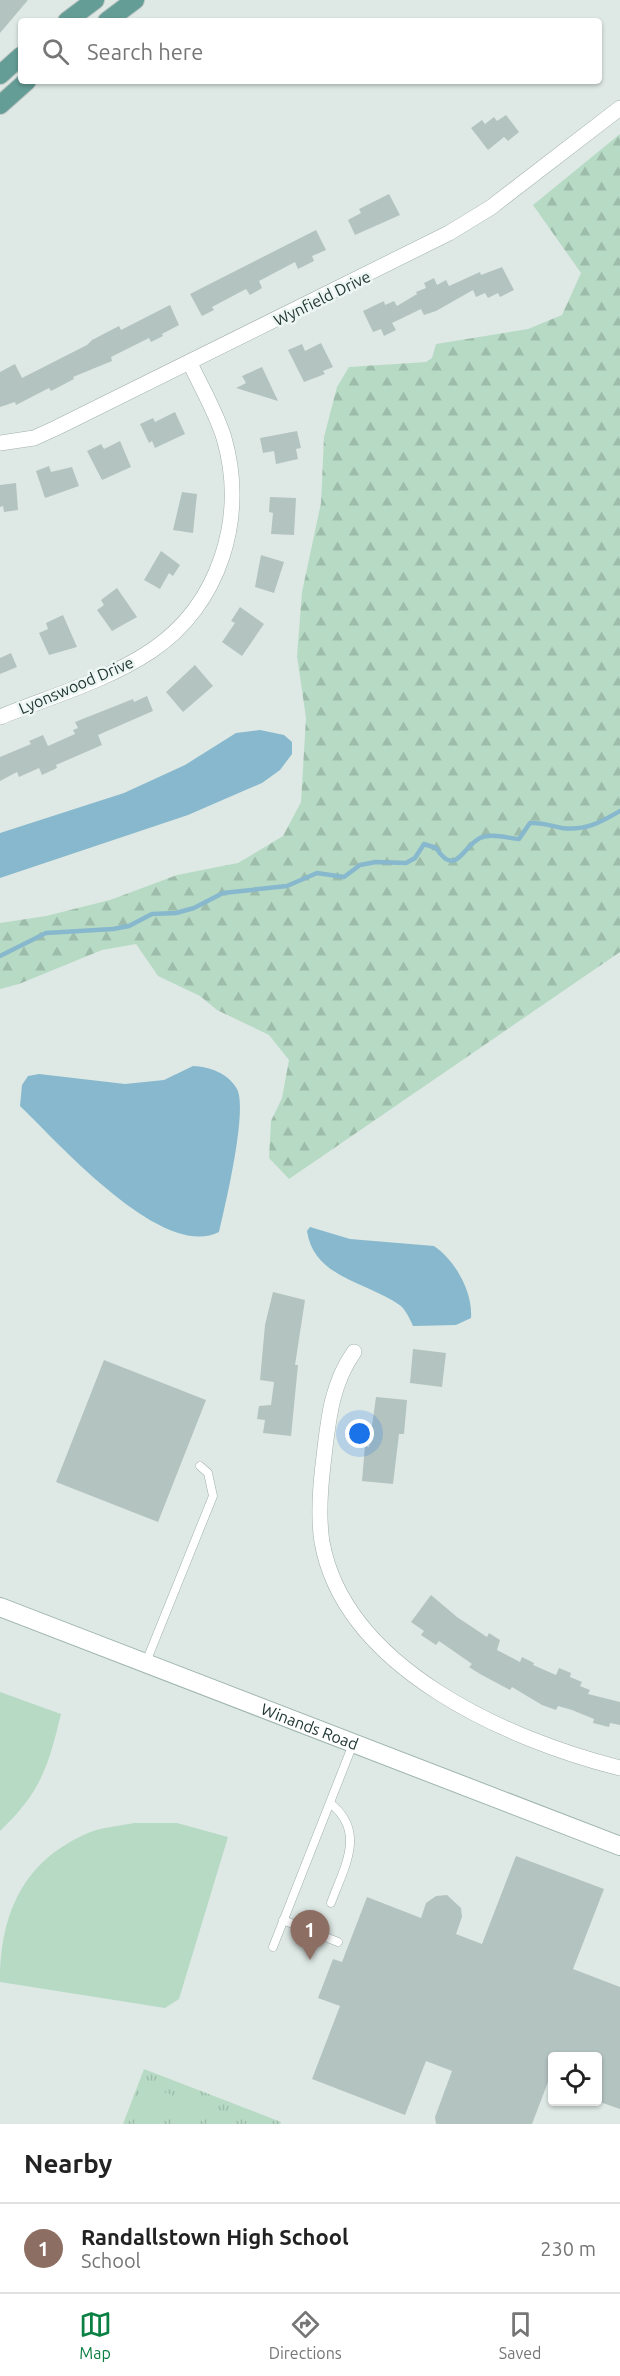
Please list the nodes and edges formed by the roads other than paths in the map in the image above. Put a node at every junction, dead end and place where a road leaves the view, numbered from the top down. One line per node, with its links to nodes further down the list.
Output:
1 (95, 0): 3 (main road)
2 (135, 0): 4 (main road)
3 (71, 18)
4 (111, 18)
5 (18, 59): 6 (main road)
6 (0, 75)
7 (24, 84): 8 (main road)
8 (0, 105)
9 (620, 108): 10 (street, Wynfield Drive)
10 (190, 363): 11 (street, Wynfield Drive); 12 (street, Lyonswood Drive)
11 (0, 443)
12 (0, 717)
13 (354, 1352): 18 (street)
14 (200, 1466): 16 (lane)
15 (0, 1607): 16 (street, Winands Road)
16 (146, 1662): 17 (street, Winands Road)
17 (353, 1744): 19 (lane); 20 (street, Winands Road)
18 (620, 1768)
19 (330, 1803): 21 (lane); 22 (lane)
20 (620, 1846)
21 (332, 1903)
22 (283, 1920): 23 (lane); 24 (lane)
23 (338, 1942)
24 (273, 1947)

